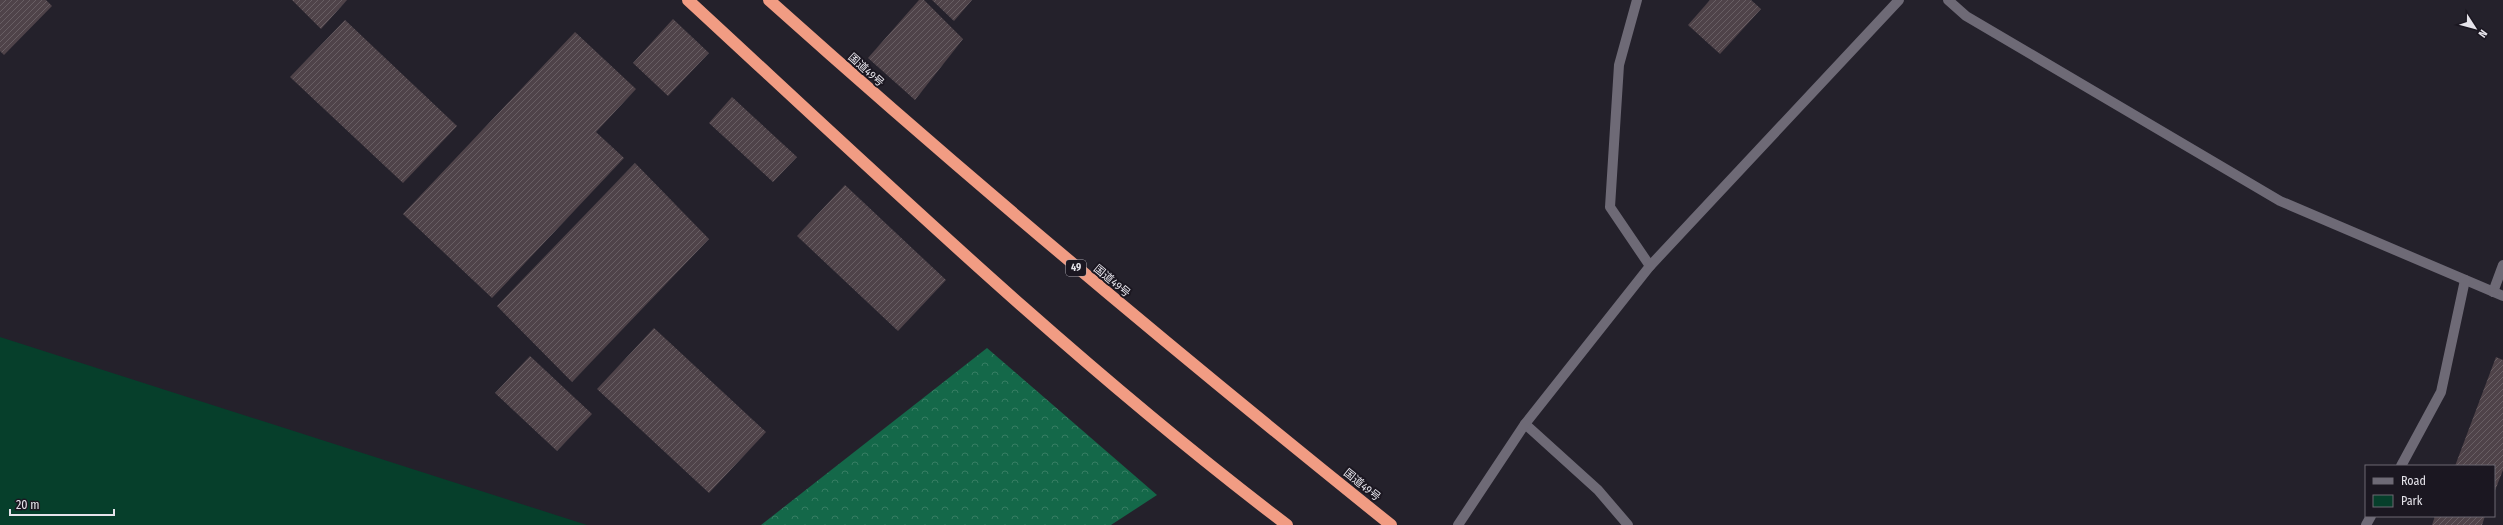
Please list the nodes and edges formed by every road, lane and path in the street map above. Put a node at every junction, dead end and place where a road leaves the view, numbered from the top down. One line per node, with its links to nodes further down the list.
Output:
1 (688, 0): 12 (highway)
2 (769, 0): 13 (highway, 国道49号 / 49)
3 (1636, 0): 7 (street)
4 (1899, 0): 7 (street)
5 (1948, 0): 8 (street)
6 (2503, 265): 9 (street)
7 (1650, 266): 10 (street)
8 (2465, 280): 9 (street); 11 (street)
9 (2498, 294)
10 (1525, 424): 14 (street); 15 (street)
11 (2402, 465)
12 (1287, 525)
13 (1391, 525)
14 (1458, 525)
15 (1628, 525)

